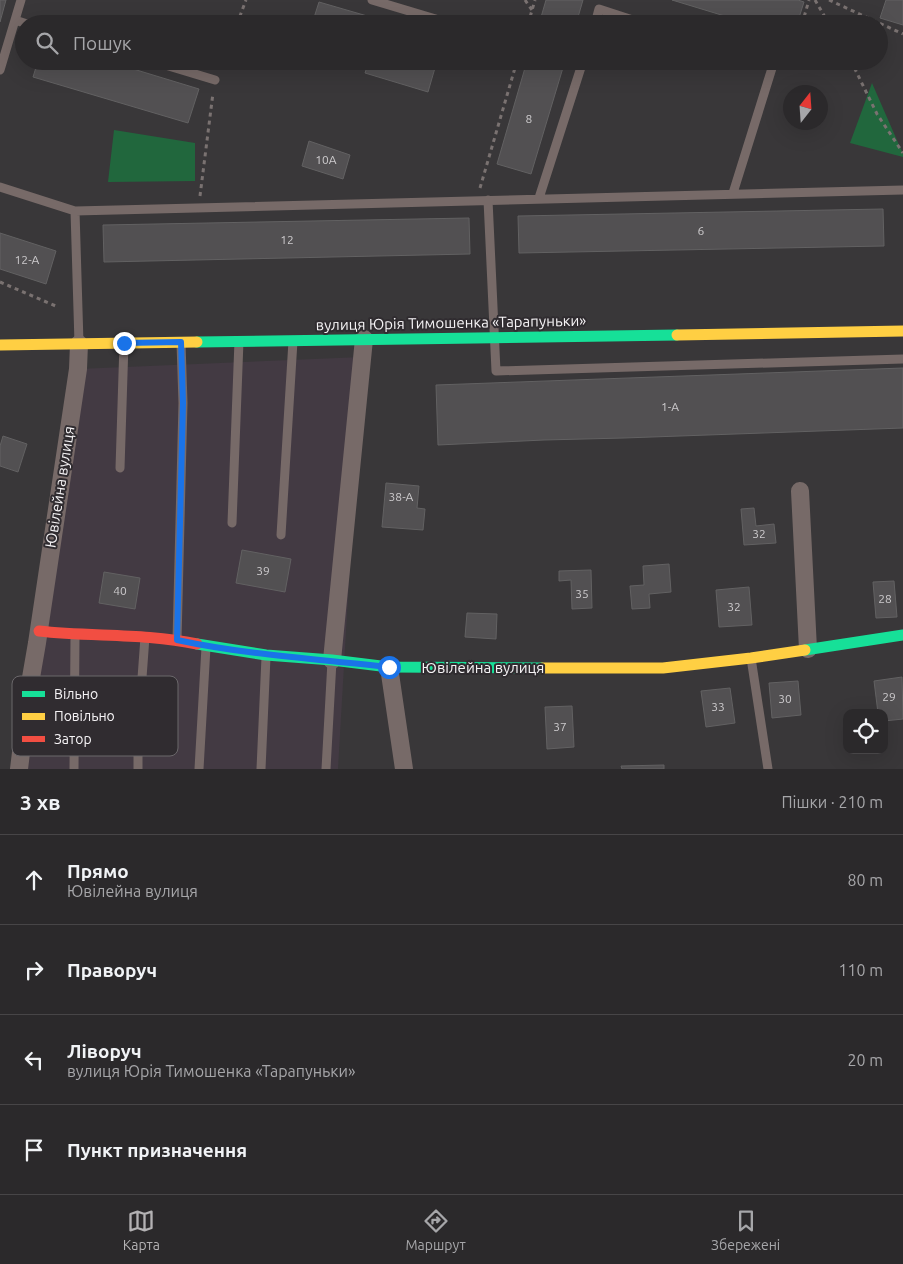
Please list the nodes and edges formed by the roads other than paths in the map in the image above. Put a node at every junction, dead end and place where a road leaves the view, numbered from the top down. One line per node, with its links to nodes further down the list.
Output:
1 (21, 0): 3 (lane)
2 (372, 0): 4 (lane)
3 (16, 15)
4 (422, 15)
5 (597, 15): 6 (lane)
6 (617, 15)
7 (15, 20): 8 (lane)
8 (0, 70)
9 (182, 70): 12 (lane)
10 (579, 70): 16 (lane)
11 (771, 70): 15 (lane)
12 (215, 80)
13 (0, 187): 18 (lane)
14 (903, 190): 15 (lane)
15 (733, 193): 16 (lane)
16 (539, 198): 17 (lane)
17 (488, 200): 18 (lane); 20 (lane)
18 (75, 210): 26 (lane)
19 (903, 331): 20 (street, вулиця Юрія Тимошенка «Тарапуньки»)
20 (495, 337): 21 (street, вулиця Юрія Тимошенка «Тарапуньки»); 28 (lane)
21 (364, 339): 22 (street, вулиця Юрія Тимошенка «Тарапуньки»); 42 (street)
22 (294, 340): 23 (street, вулиця Юрія Тимошенка «Тарапуньки»); 32 (lane)
23 (240, 341): 24 (street, вулиця Юрія Тимошенка «Тарапуньки»); 31 (lane)
24 (181, 342): 25 (street, вулиця Юрія Тимошенка «Тарапуньки»); 37 (lane)
25 (124, 343): 26 (street, вулиця Юрія Тимошенка «Тарапуньки»); 29 (lane)
26 (79, 344): 27 (street, вулиця Юрія Тимошенка «Тарапуньки»); 33 (street, Ювілейна вулиця)
27 (0, 345)
28 (903, 359)
29 (120, 468)
30 (800, 491): 39 (street)
31 (232, 523)
32 (281, 535)
33 (39, 631): 34 (street, Ювілейна вулиця); 44 (street, Ювілейна вулиця)
34 (75, 635): 36 (street, Ювілейна вулиця); 45 (lane)
35 (903, 635): 39 (street, Ювілейна вулиця)
36 (145, 637): 37 (street, Ювілейна вулиця); 46 (lane)
37 (177, 640): 38 (street, Ювілейна вулиця)
38 (206, 646): 40 (street, Ювілейна вулиця); 53 (lane)
39 (808, 649): 41 (street, Ювілейна вулиця)
40 (266, 655): 42 (street, Ювілейна вулиця); 54 (lane)
41 (752, 658): 43 (street, Ювілейна вулиця); 57 (lane)
42 (332, 660): 43 (street, Ювілейна вулиця); 55 (lane)
43 (389, 667): 56 (street)
44 (31, 676)
45 (75, 676)
46 (142, 676)
47 (21, 756): 50 (street, Ювілейна вулиця)
48 (74, 756): 51 (lane)
49 (138, 756): 52 (lane)
50 (19, 769)
51 (74, 769)
52 (138, 769)
53 (199, 769)
54 (261, 769)
55 (326, 769)
56 (404, 769)
57 (768, 769)

